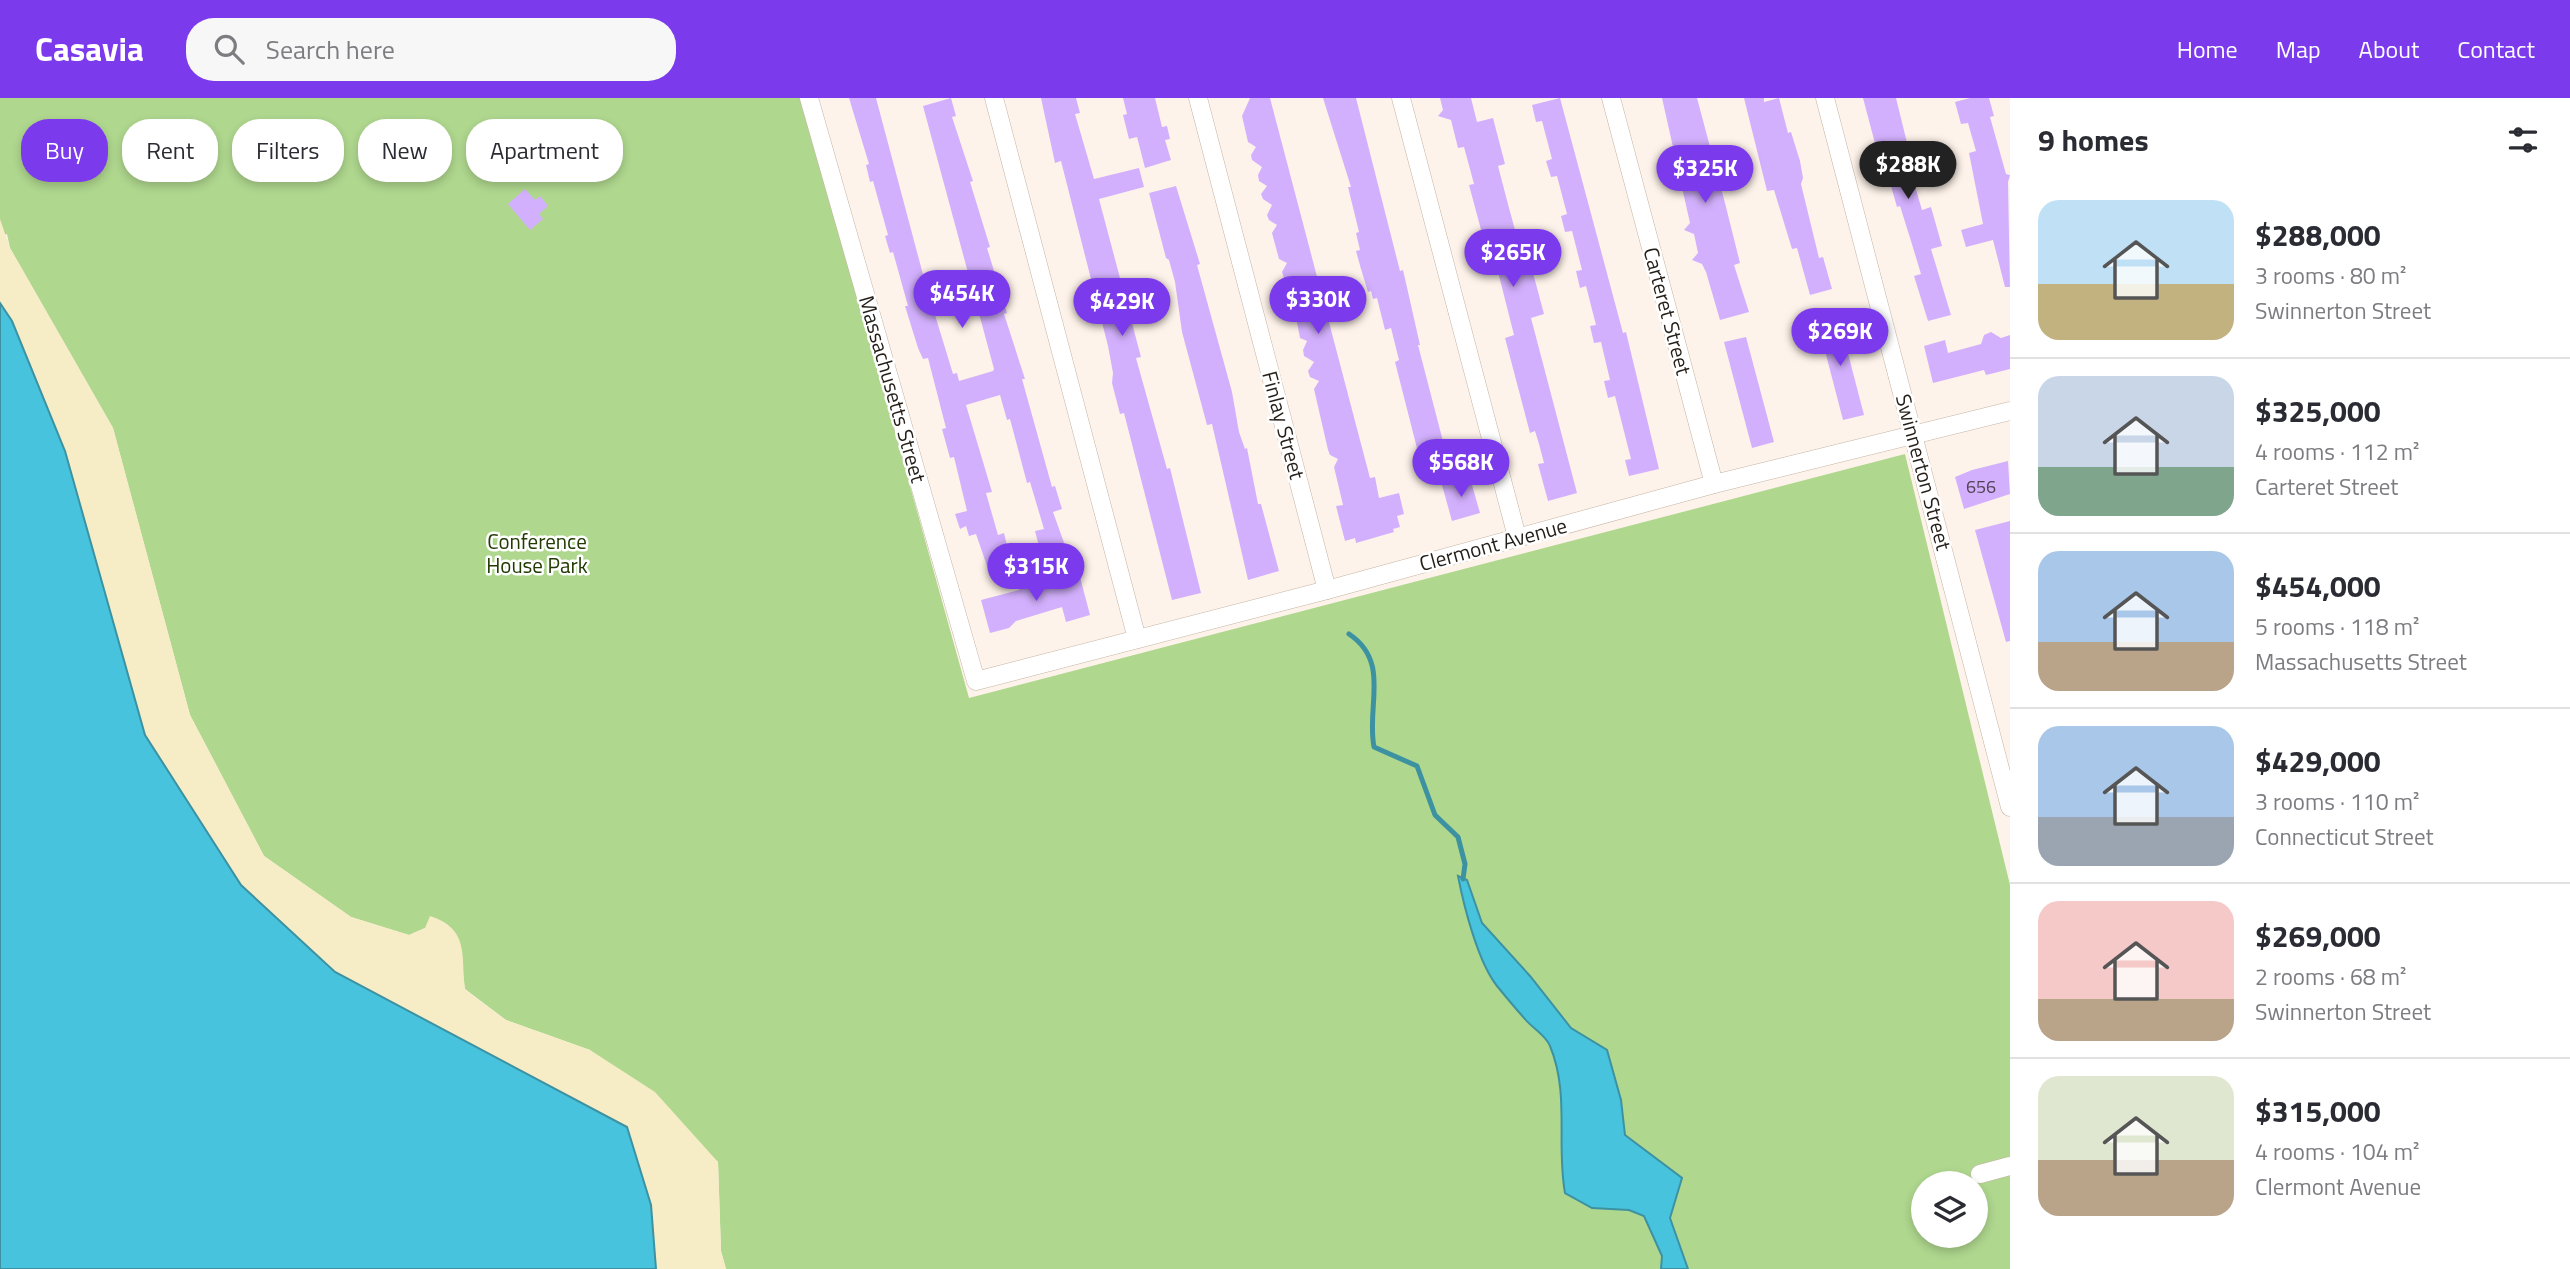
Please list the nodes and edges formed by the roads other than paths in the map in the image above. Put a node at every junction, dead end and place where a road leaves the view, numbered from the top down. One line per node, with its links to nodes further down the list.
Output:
1 (994, 98): 12 (street)
2 (1198, 98): 11 (street, Finlay Street)
3 (1401, 98): 10 (street)
4 (1611, 98): 9 (street, Carteret Street)
5 (1825, 98): 8 (street, Swinnerton Street)
6 (811, 103): 13 (street, Massachusetts Street)
7 (2010, 411): 8 (street, Clermont Avenue)
8 (1915, 435): 9 (street, Clermont Avenue); 14 (street, Swinnerton Street)
9 (1714, 484): 10 (street, Clermont Avenue)
10 (1517, 537): 11 (street, Clermont Avenue)
11 (1326, 590): 12 (street, Clermont Avenue)
12 (1137, 639): 13 (street, Clermont Avenue)
13 (976, 681)
14 (2010, 807)
15 (2010, 1166): 16 (street)
16 (1988, 1172)

